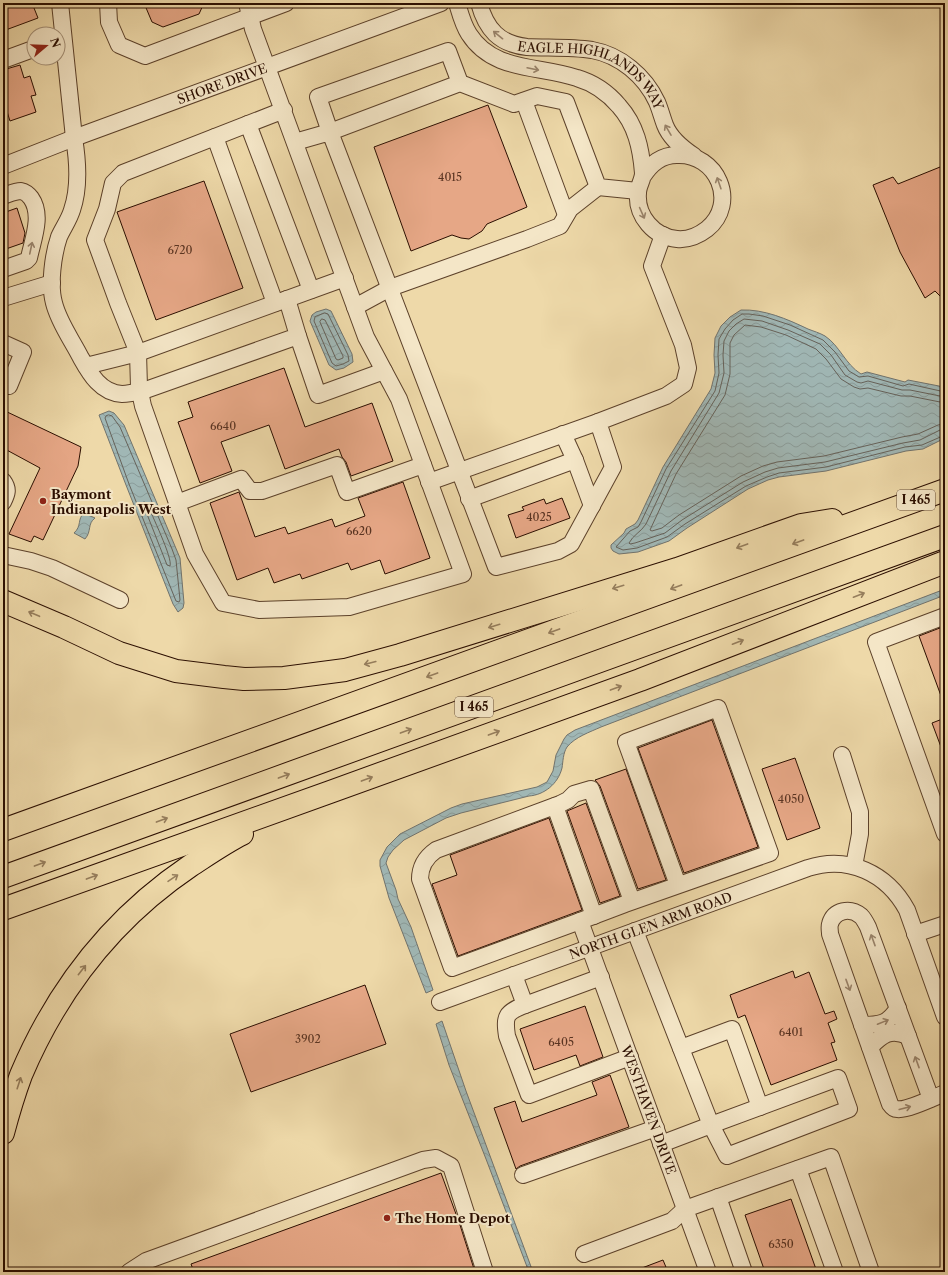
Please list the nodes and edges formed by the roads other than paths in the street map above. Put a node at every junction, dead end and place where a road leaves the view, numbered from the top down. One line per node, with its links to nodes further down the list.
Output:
1 (60, 3): 17 (street)
2 (108, 3): 7 (street)
3 (286, 3): 7 (street)
4 (441, 3): 10 (street, SHORE DRIVE)
5 (457, 3): 21 (street, EAGLE HIGHLANDS WAY, one-way to 21)
6 (479, 3): 19 (street, EAGLE HIGHLANDS WAY, one-way to 6)
7 (249, 9): 10 (street)
8 (26, 52): 9 (street)
9 (3, 60)
10 (268, 67): 13 (street); 17 (street, SHORE DRIVE)
11 (460, 83): 12 (street); 15 (street); 15 (street)
12 (524, 101): 22 (street); 25 (street)
13 (284, 110): 14 (street); 18 (street)
14 (248, 124): 16 (street); 31 (street)
15 (330, 132): 18 (street); 30 (street)
16 (215, 137): 33 (street); 37 (street)
17 (74, 138): 20 (street, SHORE DRIVE); 29 (street)
18 (295, 142): 28 (street)
19 (695, 157): 21 (street, EAGLE HIGHLANDS WAY); 26 (street, EAGLE HIGHLANDS WAY, one-way to 19)
20 (3, 166)
21 (643, 176): 23 (street, EAGLE HIGHLANDS WAY)
22 (598, 187): 23 (street); 25 (street)
23 (638, 191): 26 (street, EAGLE HIGHLANDS WAY, one-way to 26)
24 (3, 196): 27 (street, one-way to 24)
25 (566, 215): 30 (street)
26 (663, 235): 42 (street)
27 (3, 269)
28 (345, 278): 31 (street); 34 (street)
29 (52, 283): 32 (street); 38 (street)
30 (390, 288): 34 (street); 46 (street)
31 (311, 290): 33 (street)
32 (3, 298)
33 (281, 301): 35 (street); 37 (street)
34 (355, 307): 39 (street)
35 (298, 336): 39 (street); 41 (street)
36 (3, 343): 40 (street)
37 (138, 354): 38 (street); 41 (street)
38 (86, 366): 41 (street)
39 (384, 371): 45 (street)
40 (3, 383)
41 (140, 392): 52 (street)
42 (598, 422): 43 (street); 53 (street)
43 (563, 434): 44 (street); 46 (street)
44 (575, 460): 50 (street); 53 (street)
45 (423, 465): 48 (street); 52 (street)
46 (459, 472): 48 (street); 50 (street)
47 (3, 481): 51 (street)
48 (429, 482): 52 (street)
49 (945, 490): 54 (highway, I 465)
50 (469, 499): 53 (street)
51 (3, 502)
52 (177, 503)
53 (592, 506)
54 (888, 510): 59 (highway, one-way to 59); 64 (highway, I 465, one-way to 64)
55 (945, 536): 67 (highway, I 465, one-way to 55)
56 (3, 555): 58 (street)
57 (945, 562): 62 (highway, one-way to 57)
58 (120, 600)
59 (3, 601)
60 (945, 616): 65 (street)
61 (842, 755): 66 (street)
62 (330, 792): 70 (highway, one-way to 62); 91 (highway, one-way to 62)
63 (555, 806): 69 (street); 71 (street, WESTHAVEN DRIVE); 71 (street)
64 (3, 830)
65 (945, 834)
66 (858, 867): 73 (street, NORTH GLEN ARM ROAD); 74 (street)
67 (3, 878)
68 (678, 885): 68 (street); 69 (street)
69 (632, 901): 71 (street)
70 (3, 909)
71 (587, 918): 75 (street, WESTHAVEN DRIVE)
72 (945, 924): 74 (street)
73 (635, 931): 75 (street, NORTH GLEN ARM ROAD); 85 (street)
74 (915, 934): 81 (street)
75 (590, 947): 76 (street, NORTH GLEN ARM ROAD); 77 (street, WESTHAVEN DRIVE)
76 (514, 975): 78 (street, NORTH GLEN ARM ROAD); 79 (street)
77 (601, 977): 79 (street); 86 (street, WESTHAVEN DRIVE)
78 (440, 1002)
79 (525, 1005): 86 (street)
80 (898, 1008): 82 (street, one-way to 80); 82 (street, one-way to 82); 83 (street)
81 (945, 1017)
82 (862, 1025): 84 (street)
83 (908, 1036): 84 (street); 87 (street, one-way to 83)
84 (870, 1047): 87 (street, one-way to 87)
85 (681, 1048): 88 (street); 89 (street)
86 (630, 1057): 90 (street, WESTHAVEN DRIVE)
87 (938, 1096)
88 (760, 1107): 89 (street); 89 (street)
89 (710, 1126): 92 (street)
90 (656, 1128): 92 (street, WESTHAVEN DRIVE); 94 (street)
91 (3, 1133)
92 (661, 1144): 96 (street, WESTHAVEN DRIVE)
93 (798, 1169): 95 (street); 102 (street); 103 (street)
94 (523, 1176)
95 (718, 1197): 96 (street); 101 (street)
96 (685, 1209): 97 (street); 100 (street, WESTHAVEN DRIVE)
97 (584, 1254)
98 (129, 1272): 99 (street)
99 (485, 1272)
100 (708, 1272)
101 (744, 1272)
102 (835, 1272)
103 (872, 1272)

